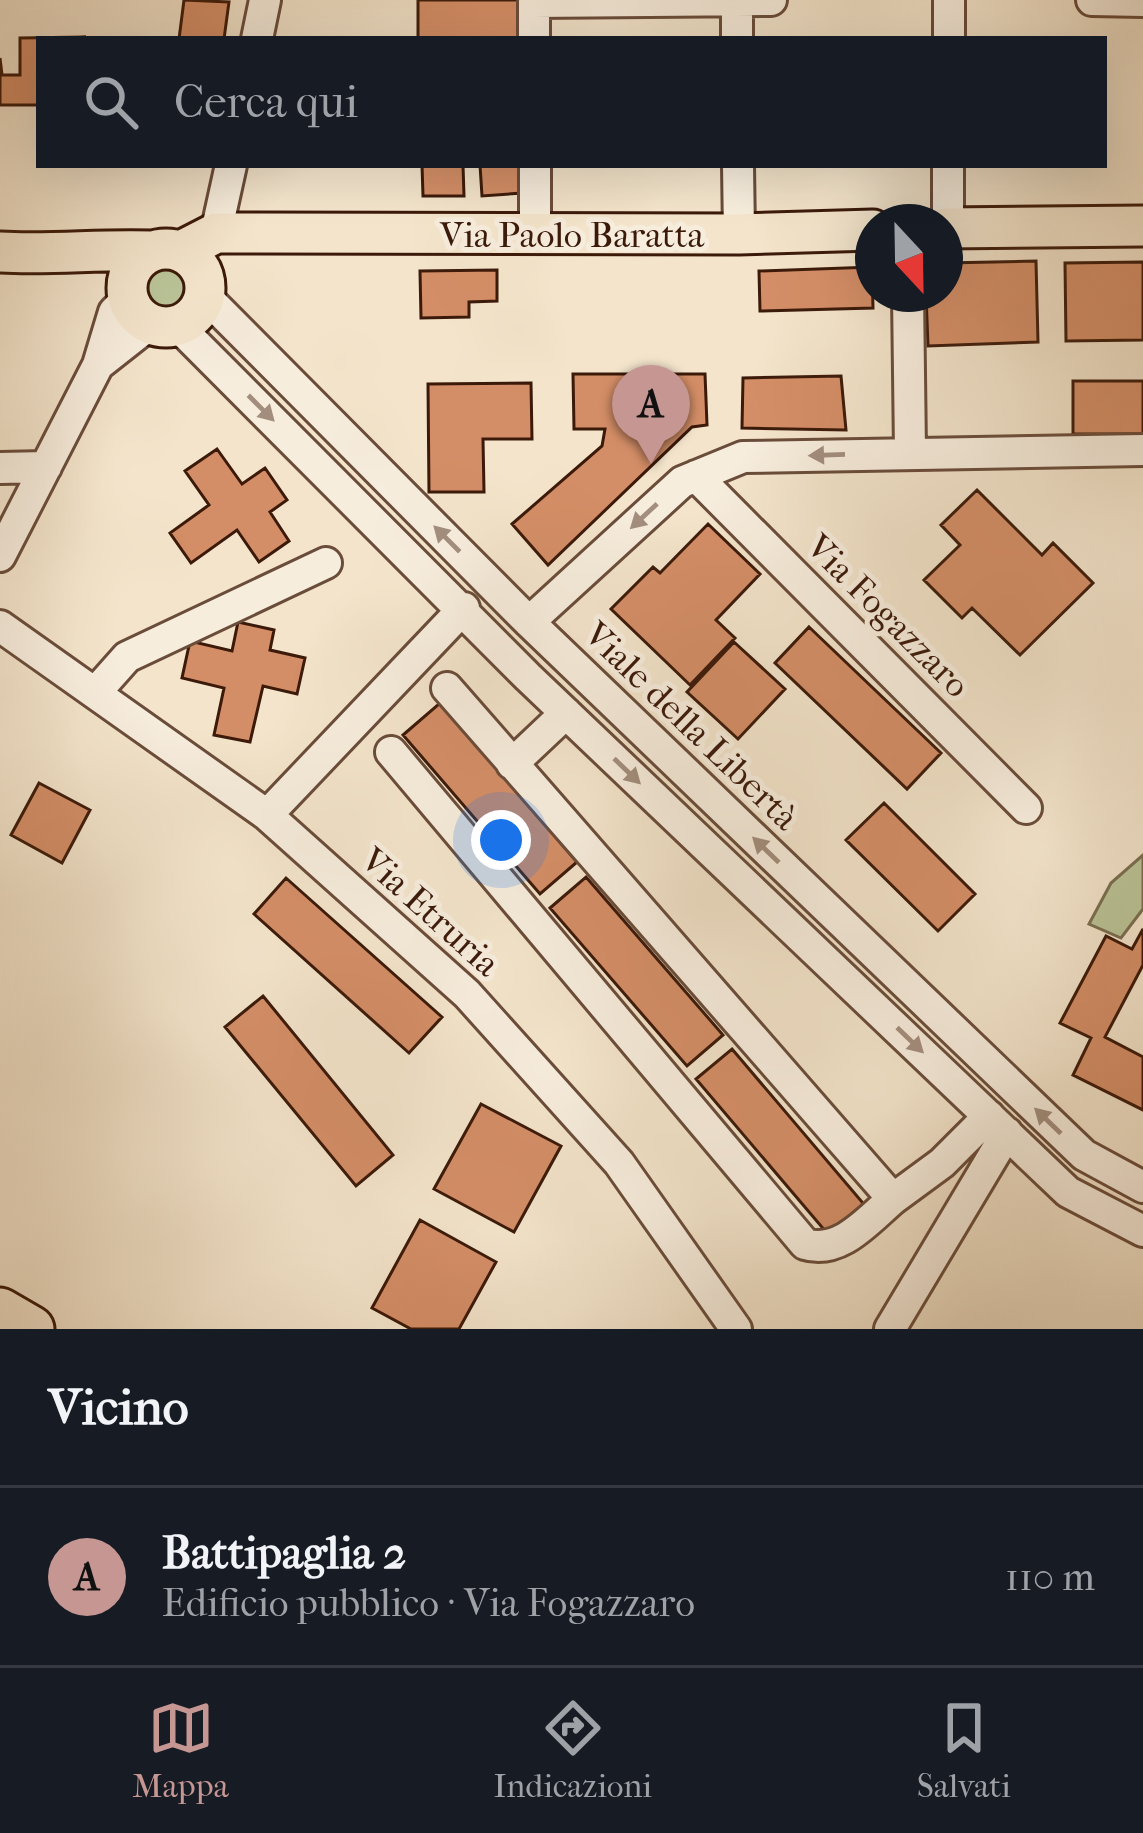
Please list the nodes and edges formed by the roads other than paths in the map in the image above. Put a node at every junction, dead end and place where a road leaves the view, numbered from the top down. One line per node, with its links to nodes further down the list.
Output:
1 (265, 0): 8 (street)
2 (737, 0): 3 (street); 7 (street); 10 (street)
3 (771, 0)
4 (949, 0): 11 (street)
5 (1092, 0): 6 (street)
6 (1143, 1)
7 (534, 2): 9 (street)
8 (257, 36)
9 (534, 36)
10 (737, 36)
11 (949, 36)
12 (229, 168): 23 (street)
13 (535, 168): 20 (street)
14 (738, 168): 22 (street)
15 (948, 168): 16 (street)
16 (947, 204)
17 (1143, 226): 18 (main road)
18 (963, 228)
19 (855, 231): 22 (main road, Via Paolo Baratta)
20 (535, 232): 21 (main road, Via Paolo Baratta); 22 (main road, Via Paolo Baratta)
21 (271, 235): 23 (main road, Via Paolo Baratta); 26 (main road)
22 (739, 235)
23 (183, 245): 25 (main road, Via Paolo Baratta); 26 (main road); 28 (main road)
24 (0, 252): 25 (main road, Via Paolo Baratta)
25 (56, 255): 28 (main road, Via Paolo Baratta)
26 (205, 291): 28 (main road); 37 (street, Viale della Libertà, one-way to 26)
27 (908, 312): 30 (street)
28 (152, 316): 31 (street); 36 (street, one-way to 36)
29 (1143, 450): 30 (street)
30 (910, 452): 33 (street, one-way to 33)
31 (46, 467): 32 (street); 34 (street)
32 (0, 468)
33 (696, 476): 37 (street, one-way to 37); 44 (street, Via Fogazzaro)
34 (0, 556)
35 (326, 563): 40 (street)
36 (464, 608): 41 (street); 45 (street)
37 (529, 622): 47 (street, Viale della Libertà, one-way to 37)
38 (0, 626): 40 (street, Via Etruria)
39 (447, 688): 43 (street)
40 (94, 693): 45 (street, Via Etruria)
41 (566, 713): 43 (street); 46 (street, one-way to 46)
42 (391, 752): 48 (street)
43 (512, 764): 48 (street)
44 (1026, 808)
45 (267, 815): 52 (street, Via Etruria)
46 (998, 1125): 48 (street); 49 (street); 53 (street)
47 (1143, 1186)
48 (893, 1199)
49 (1143, 1231)
50 (0, 1311): 51 (highway)
51 (31, 1329)
52 (736, 1329)
53 (890, 1329)

